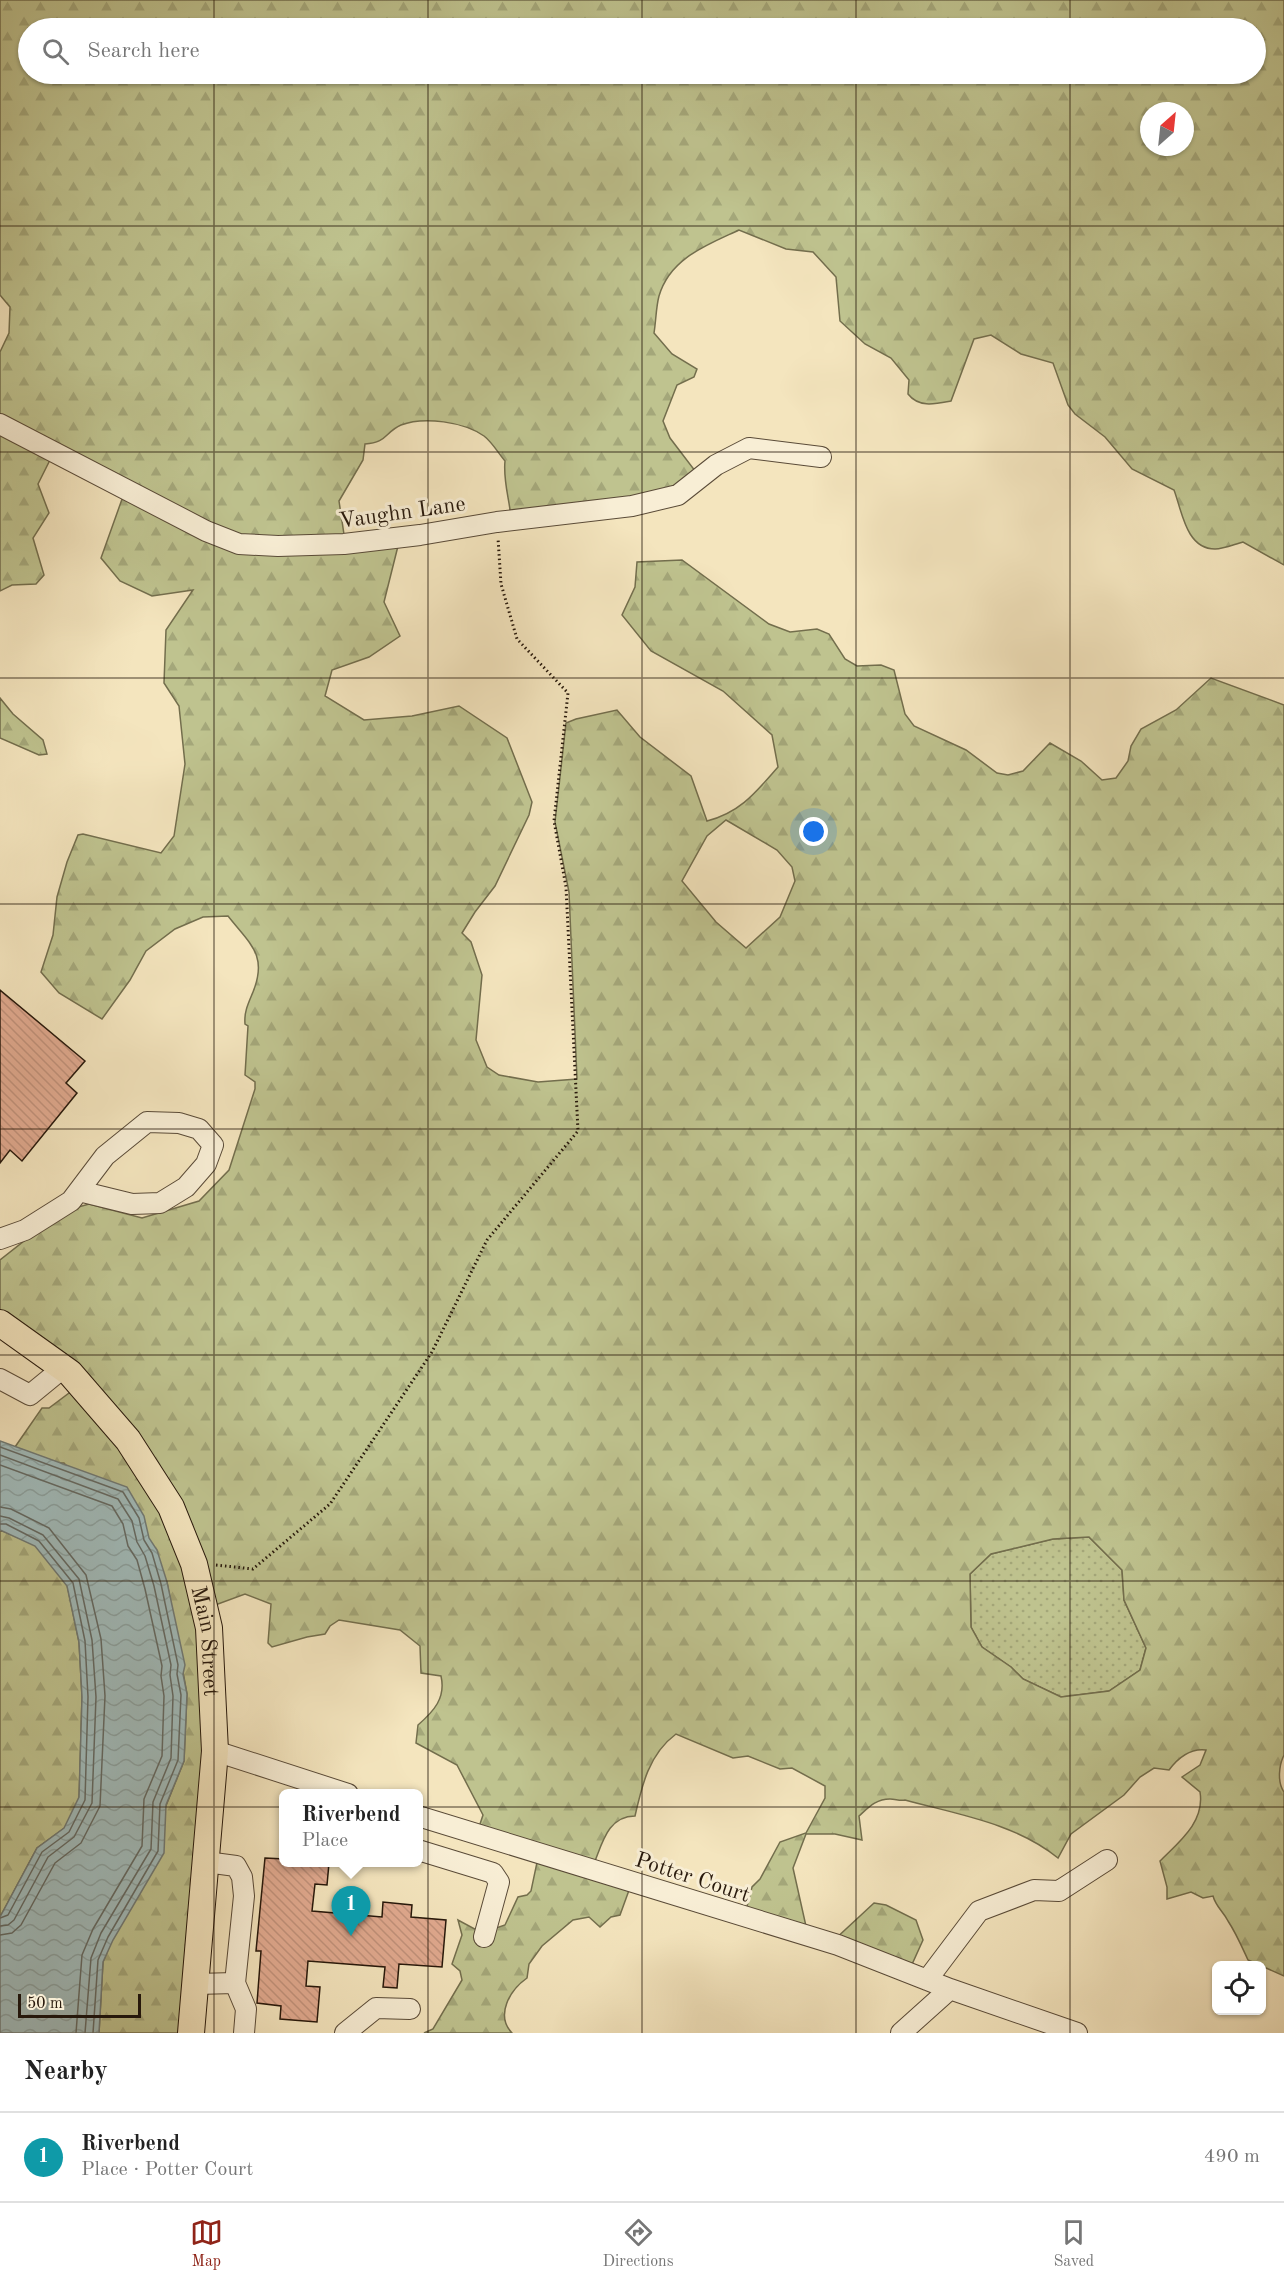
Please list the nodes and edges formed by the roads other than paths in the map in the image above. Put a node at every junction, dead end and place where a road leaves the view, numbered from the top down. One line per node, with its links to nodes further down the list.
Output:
1 (0, 424): 2 (street, Vaughn Lane)
2 (821, 457)
3 (80, 1191): 3 (street); 4 (street)
4 (0, 1239)
5 (0, 1323): 6 (main road, Main Street)
6 (63, 1368): 7 (street); 8 (main road, Main Street)
7 (0, 1379)
8 (214, 1751): 9 (street); 13 (main road, Main Street)
9 (325, 1789)
10 (423, 1818): 15 (street, Potter Court)
11 (423, 1852): 14 (street)
12 (1107, 1860): 15 (street)
13 (206, 1862): 16 (street); 17 (main road, Main Street)
14 (484, 1937)
15 (927, 1980): 18 (street, Potter Court)
16 (235, 1983): 17 (street); 21 (street)
17 (196, 1984): 20 (main road, Main Street)
18 (950, 1989): 23 (street); 24 (street, Potter Court)
19 (410, 2009): 22 (street)
20 (191, 2033)
21 (244, 2033)
22 (345, 2033)
23 (901, 2033)
24 (1077, 2033)

